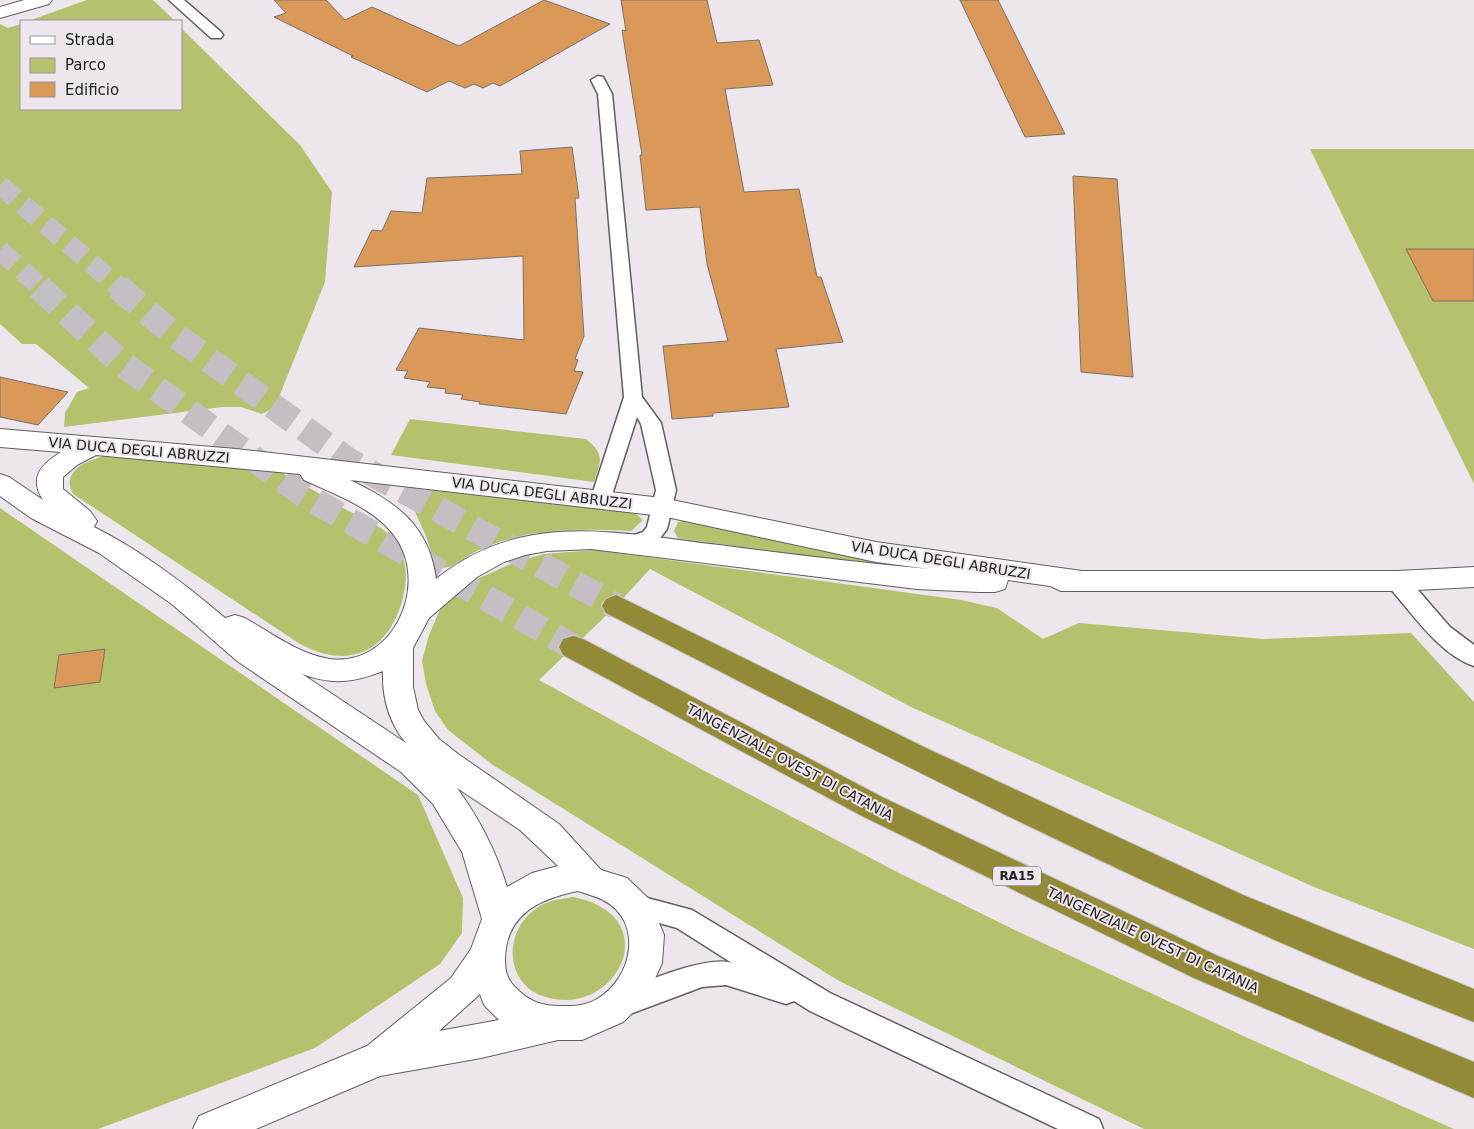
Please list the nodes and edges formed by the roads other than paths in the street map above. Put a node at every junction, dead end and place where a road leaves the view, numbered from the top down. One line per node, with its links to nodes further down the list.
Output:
1 (44, 0): 3 (main road)
2 (176, 0): 4 (lane)
3 (0, 13)
4 (216, 35)
5 (598, 80): 6 (lane)
6 (633, 397): 11 (lane); 12 (lane)
7 (0, 438): 8 (main road, VIA DUCA DEGLI ABRUZZI)
8 (92, 446): 9 (main road, VIA DUCA DEGLI ABRUZZI); 14 (main road)
9 (292, 465): 11 (main road, VIA DUCA DEGLI ABRUZZI); 20 (main road)
10 (0, 483): 14 (main road)
11 (600, 501): 12 (main road, VIA DUCA DEGLI ABRUZZI)
12 (662, 507): 13 (lane); 16 (main road, VIA DUCA DEGLI ABRUZZI)
13 (633, 543): 16 (main road); 20 (main road)
14 (109, 546): 18 (main road)
15 (1474, 577): 17 (main road)
16 (1079, 580): 17 (main road)
17 (1397, 581): 23 (lane)
18 (183, 598): 21 (main road); 26 (main road)
19 (616, 606): 30 (highway)
20 (420, 610): 21 (main road)
21 (400, 647): 24 (main road)
22 (573, 647): 33 (highway, TANGENZIALE OVEST DI CATANIA / RA15)
23 (1473, 656)
24 (589, 879): 25 (main road); 26 (main road)
25 (636, 906): 28 (lane); 29 (main road)
26 (498, 917): 27 (main road)
27 (487, 955): 31 (main road); 32 (main road)
28 (820, 1002): 29 (lane); 35 (lane)
29 (616, 1006): 31 (main road)
30 (1474, 1006)
31 (557, 1024): 32 (main road)
32 (379, 1059): 34 (main road)
33 (1474, 1080)
34 (212, 1129)
35 (1089, 1129)

